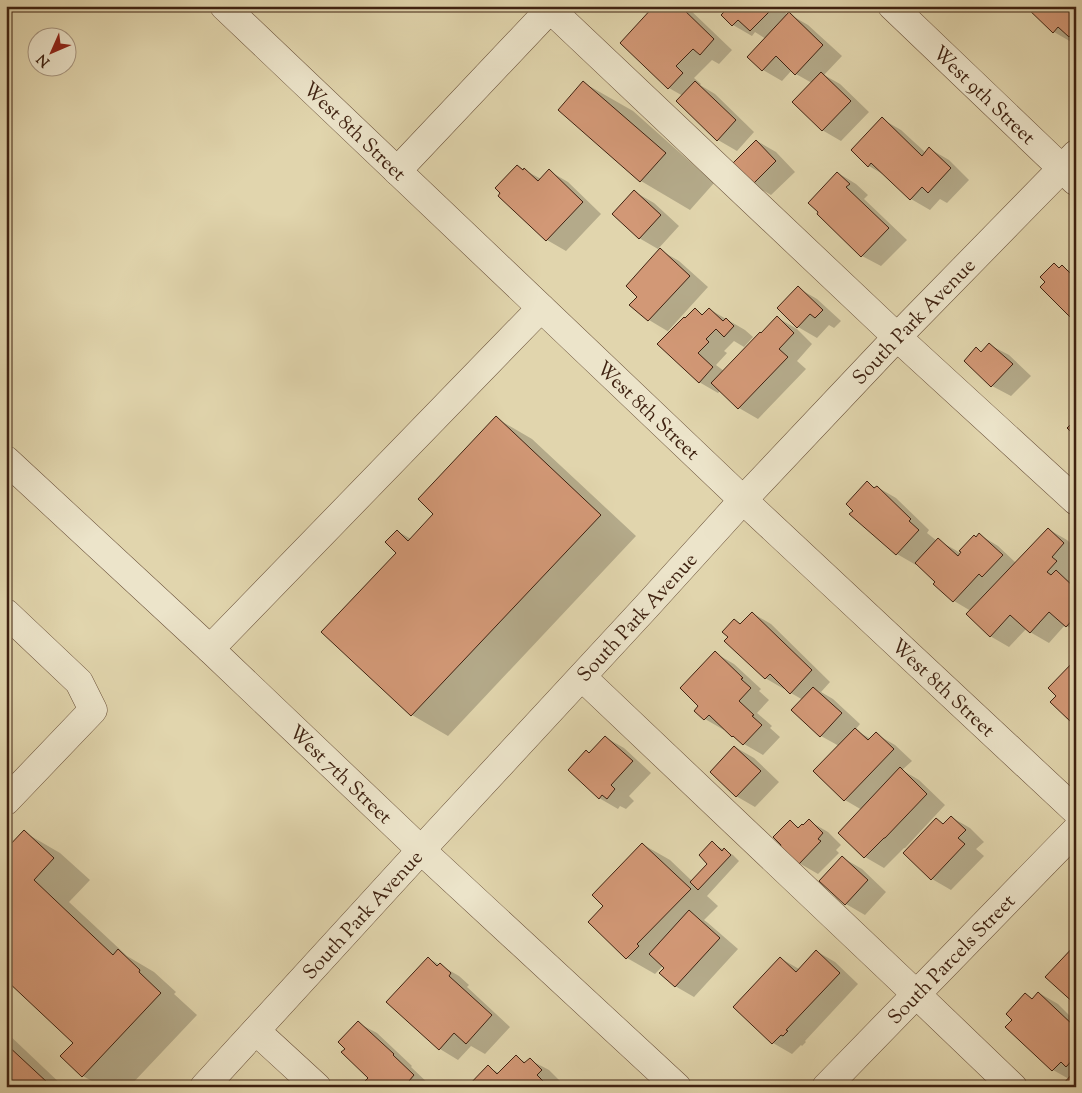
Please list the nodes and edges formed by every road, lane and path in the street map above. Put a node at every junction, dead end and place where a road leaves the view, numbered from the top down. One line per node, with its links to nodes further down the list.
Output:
1 (224, 6): 5 (street, West 8th Street)
2 (892, 6): 4 (street, West 9th Street)
3 (550, 7): 5 (street); 7 (street)
4 (1071, 168): 7 (street, South Park Avenue)
5 (397, 171): 6 (street, West 8th Street)
6 (541, 308): 9 (street, West 8th Street); 12 (street)
7 (897, 337): 9 (street, South Park Avenue); 10 (street)
8 (6, 460): 12 (street, West 7th Street)
9 (743, 500): 13 (street, South Park Avenue); 15 (street, West 8th Street)
10 (1076, 501)
11 (6, 613): 14 (street)
12 (210, 649): 17 (street, West 7th Street)
13 (582, 677): 17 (street, South Park Avenue); 18 (street)
14 (6, 801)
15 (1076, 811)
16 (1076, 830): 18 (street, South Parcels Street)
17 (421, 850): 19 (street, South Park Avenue); 22 (street, West 7th Street)
18 (916, 994): 23 (street, South Parcels Street); 24 (street)
19 (256, 1031): 20 (street, South Park Avenue); 21 (street)
20 (204, 1087)
21 (317, 1087)
22 (676, 1087)
23 (826, 1087)
24 (1013, 1087)

